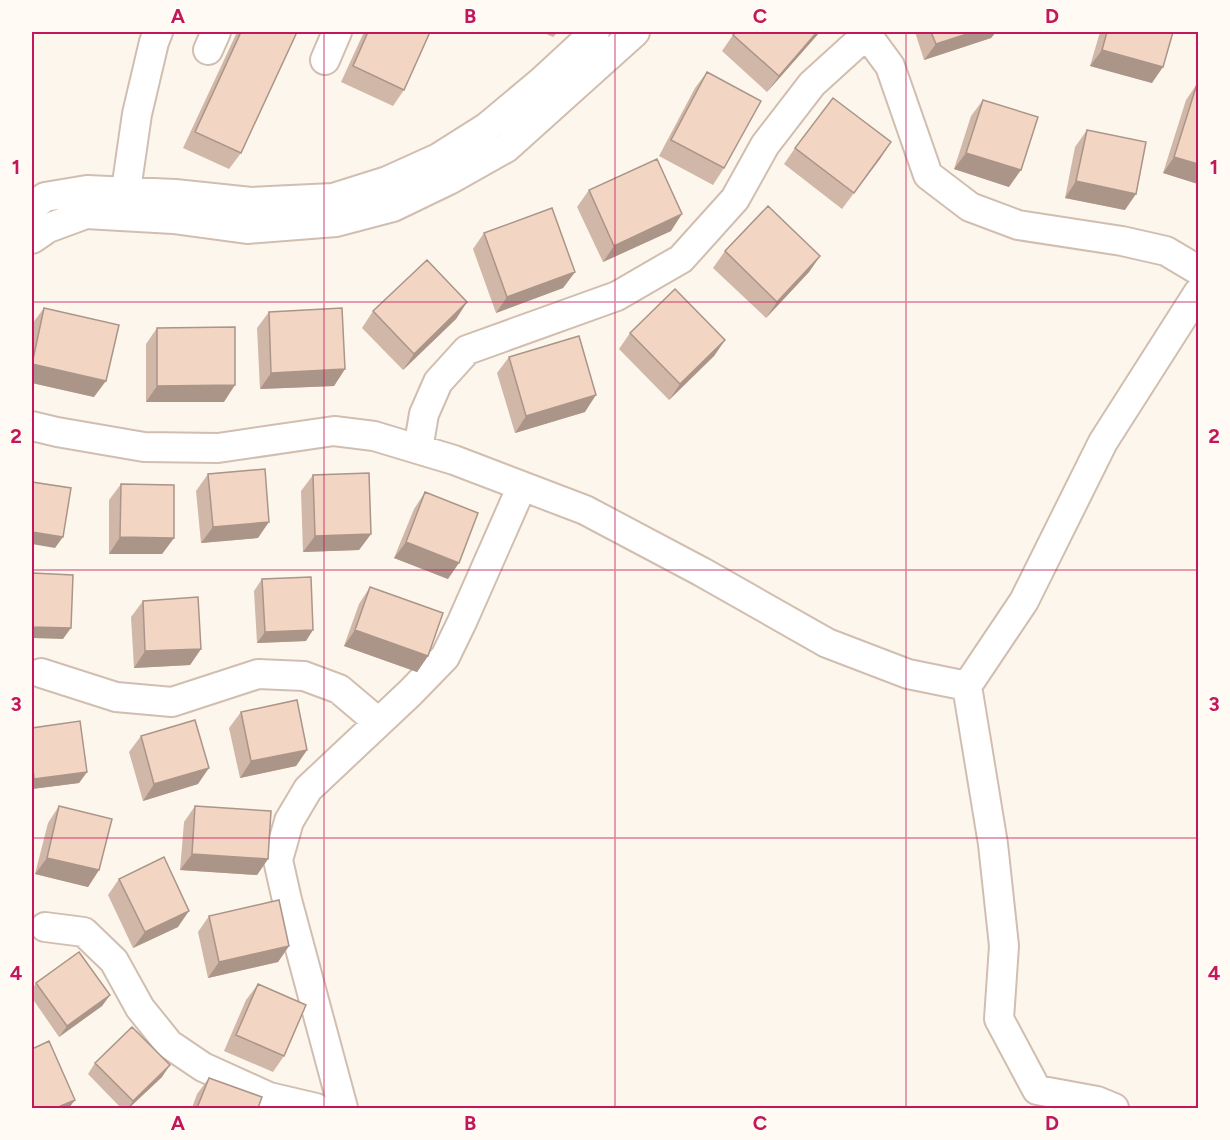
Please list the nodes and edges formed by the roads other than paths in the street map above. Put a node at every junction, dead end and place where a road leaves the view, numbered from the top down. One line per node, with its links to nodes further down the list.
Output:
1 (337, 32): 6 (lane)
2 (594, 32): 7 (lane)
3 (635, 32): 7 (lane)
4 (866, 33): 10 (lane); 13 (lane)
5 (149, 35): 7 (lane)
6 (324, 60)
7 (124, 204): 8 (lane); 9 (lane)
8 (32, 207)
9 (32, 239)
10 (1198, 270)
11 (1198, 293): 16 (lane)
12 (32, 426): 13 (lane)
13 (418, 449): 14 (lane)
14 (522, 486): 16 (lane); 17 (lane)
15 (41, 673): 17 (lane)
16 (967, 686): 21 (lane)
17 (378, 722): 20 (lane)
18 (45, 927): 19 (lane)
19 (315, 1108)
20 (343, 1108)
21 (1114, 1108)

